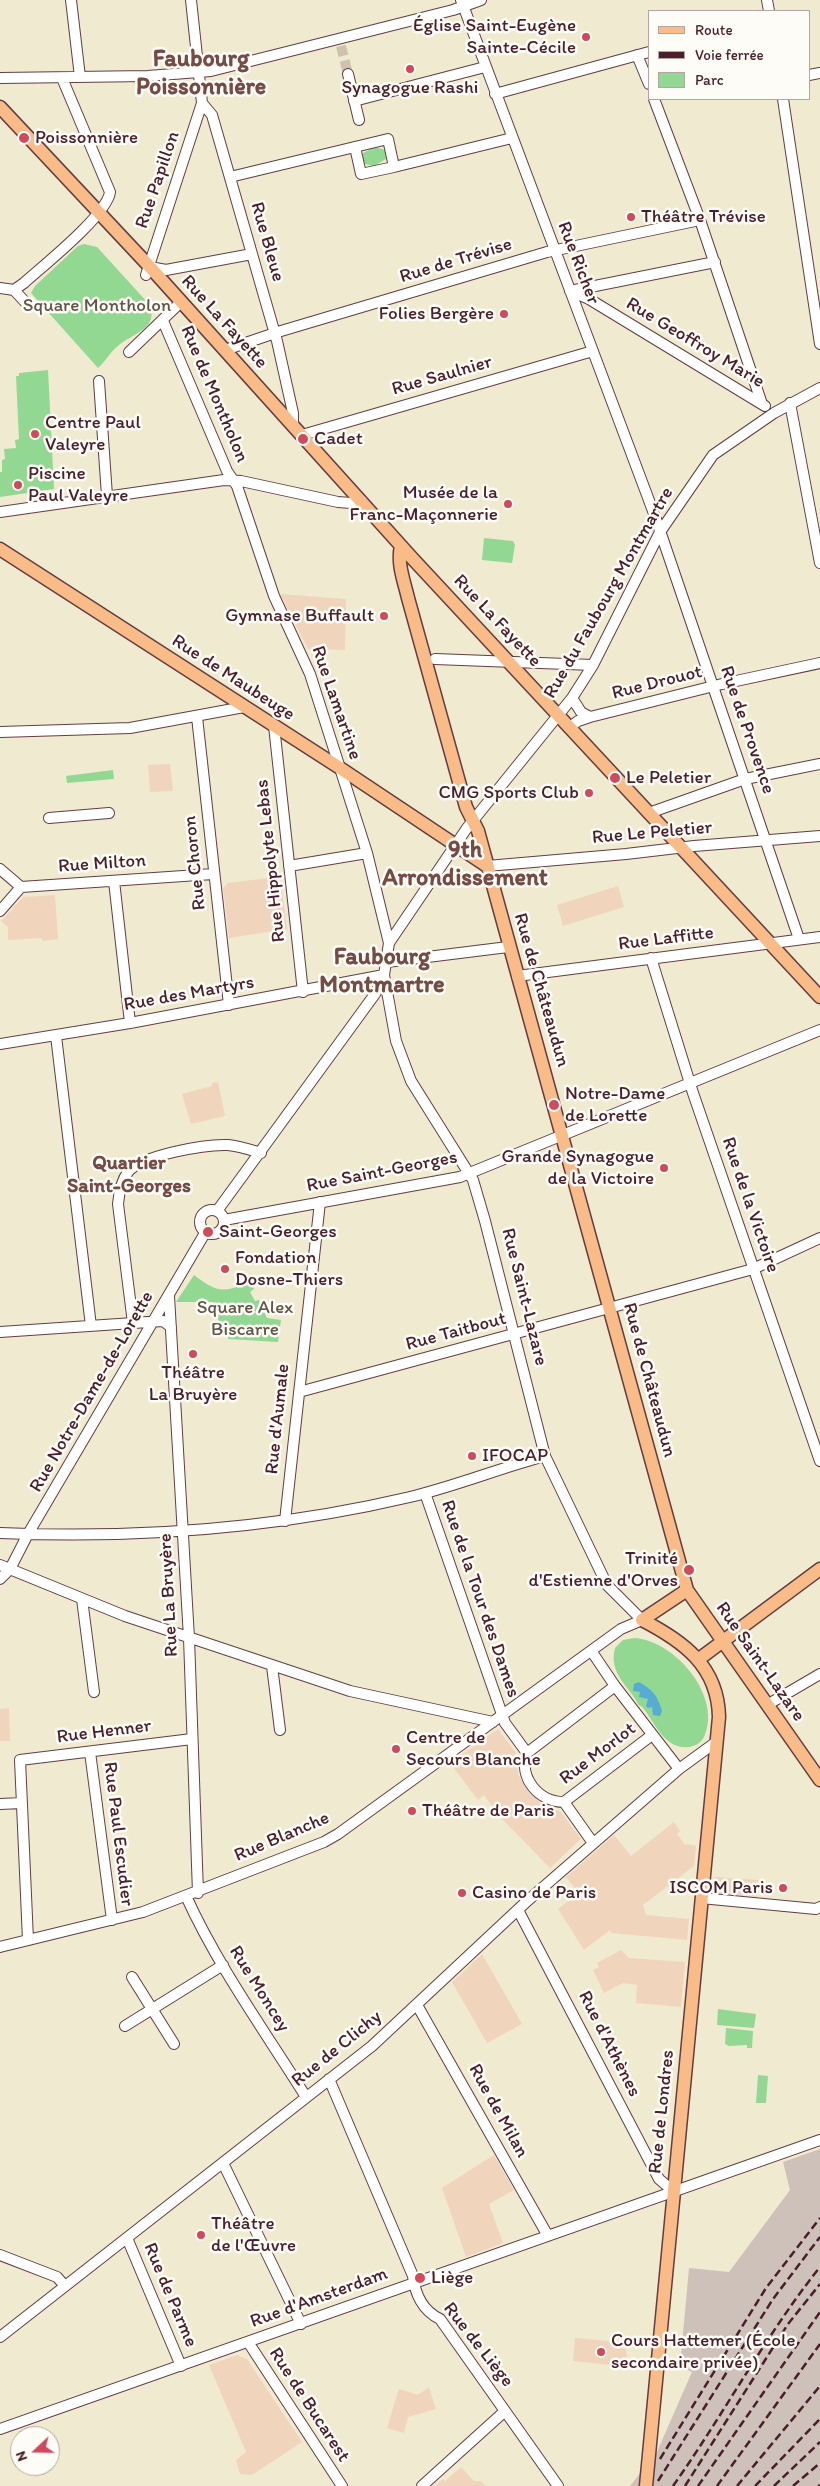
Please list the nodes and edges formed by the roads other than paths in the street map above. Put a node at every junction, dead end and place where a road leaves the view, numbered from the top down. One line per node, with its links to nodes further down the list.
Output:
1 (71, 0): 10 (street)
2 (191, 0): 8 (street, Rue Bleue)
3 (481, 0): 4 (street)
4 (462, 3): 7 (street, Rue Richer); 8 (street)
5 (648, 52): 6 (street)
6 (638, 55): 13 (street); 14 (street)
7 (485, 67): 14 (street, Rue Richer); 17 (street)
8 (199, 72): 10 (street); 18 (street, Rue Bleue)
9 (348, 74): 17 (street)
10 (80, 77): 12 (street)
11 (0, 78): 12 (street)
12 (62, 78): 25 (street)
13 (648, 81)
14 (495, 94): 21 (street, Rue Richer)
15 (654, 100): 26 (street)
16 (784, 100): 38 (street)
17 (354, 101): 20 (street)
18 (202, 103): 24 (street, Rue Bleue); 30 (street, Rue Papillon)
19 (0, 107): 25 (main road, Rue La Fayette)
20 (359, 120)
21 (512, 138): 23 (street); 27 (street, Rue Richer)
22 (355, 147): 23 (street); 23 (street); 24 (street)
23 (394, 167)
24 (230, 177): 28 (street, Rue Bleue)
25 (98, 212): 30 (main road, Rue La Fayette); 32 (street)
26 (700, 220): 27 (street, Rue de Trévise); 29 (street)
27 (555, 251): 33 (street, Rue Richer); 37 (street, Rue de Trévise)
28 (252, 254): 30 (street); 37 (street, Rue Bleue)
29 (715, 262): 33 (street); 45 (street)
30 (148, 271): 34 (main road, Rue La Fayette)
31 (0, 288): 32 (street)
32 (14, 290): 35 (street)
33 (570, 292): 41 (street, Rue Richer); 45 (street, Rue Geoffroy Marie)
34 (181, 302): 36 (street); 40 (main road, Rue La Fayette)
35 (27, 304)
36 (163, 321): 39 (street); 49 (street, Rue de Montholon)
37 (274, 333): 40 (street, Rue de Trévise); 47 (street, Rue Bleue)
38 (820, 344)
39 (133, 349)
40 (225, 350): 47 (main road, Rue La Fayette)
41 (592, 351): 48 (street, Rue Saulnier); 53 (street, Rue Richer)
42 (99, 381): 50 (street)
43 (820, 388): 44 (street, Rue du Faubourg Montmartre)
44 (790, 403): 46 (street, Rue du Faubourg Montmartre); 56 (street)
45 (762, 404): 46 (street, Rue Geoffroy Marie)
46 (774, 413): 53 (street, Rue du Faubourg Montmartre)
47 (292, 425): 48 (main road, Rue La Fayette)
48 (302, 435): 51 (main road, Rue La Fayette)
49 (233, 480): 50 (street); 51 (street); 71 (street, Rue Lamartine)
50 (107, 496): 52 (street)
51 (362, 501): 54 (main road, Rue La Fayette)
52 (0, 512)
53 (660, 532): 60 (street, Rue du Faubourg Montmartre); 61 (street, Rue de Provence)
54 (401, 546): 58 (main road, Rue La Fayette); 76 (main road, Rue de Châteaudun)
55 (0, 549): 63 (main road, Rue de Maubeuge)
56 (820, 563)
57 (435, 659): 58 (street)
58 (509, 662): 60 (street); 64 (main road, Rue La Fayette)
59 (820, 663): 61 (street, Rue Drouot)
60 (593, 665): 62 (street, Rue du Faubourg Montmartre)
61 (714, 687): 66 (street, Rue Drouot); 72 (street, Rue de Provence)
62 (572, 698): 64 (street, Rue du Faubourg Montmartre); 66 (street, Rue Drouot)
63 (244, 707): 65 (street); 67 (main road, Rue de Maubeuge)
64 (559, 715): 68 (main road, Rue La Fayette); 76 (street, Rue du Faubourg Montmartre)
65 (197, 717): 69 (street); 85 (street, Rue Choron)
66 (590, 717): 68 (street, Rue Drouot)
67 (274, 726): 71 (main road, Rue de Maubeuge); 83 (street, Rue Hippolyte Lebas)
68 (570, 727): 74 (main road, Rue La Fayette)
69 (0, 732)
70 (820, 764): 72 (street)
71 (340, 768): 78 (main road, Rue de Maubeuge); 81 (street, Rue Lamartine)
72 (745, 779): 74 (street); 79 (street, Rue de Provence)
73 (109, 813): 75 (street)
74 (650, 813): 80 (main road, Rue La Fayette)
75 (49, 818)
76 (473, 821): 78 (street, Rue du Faubourg Montmartre); 82 (main road, Rue de Châteaudun)
77 (820, 836): 79 (street, Rue Le Peletier)
78 (451, 842): 82 (main road, Rue de Maubeuge); 91 (street, Rue du Faubourg Montmartre)
79 (766, 842): 80 (street, Rue Le Peletier); 90 (street, Rue de Provence)
80 (682, 849): 82 (street, Rue Le Peletier); 92 (main road, Rue La Fayette)
81 (367, 853): 83 (street); 91 (street, Rue Lamartine)
82 (482, 863): 93 (main road, Rue de Châteaudun)
83 (289, 866): 98 (street, Rue Hippolyte Lebas)
84 (0, 869): 87 (street)
85 (213, 874): 86 (street, Rue Milton); 100 (street, Rue Choron)
86 (114, 882): 87 (street, Rue Milton); 101 (street)
87 (22, 887): 88 (street)
88 (0, 911)
89 (820, 937): 90 (street, Rue Laffitte)
90 (800, 939): 92 (street, Rue Laffitte)
91 (389, 943): 95 (street, Rue du Faubourg Montmartre)
92 (770, 944): 94 (street, Rue Laffitte); 99 (main road, Rue La Fayette)
93 (508, 946): 95 (street); 97 (main road, Rue de Châteaudun)
94 (651, 958): 97 (street, Rue Laffitte); 105 (street, Rue de la Victoire)
95 (387, 962): 96 (street, Rue du Faubourg Montmartre)
96 (384, 975): 98 (street, Rue des Martyrs); 107 (street); 108 (street, Rue Saint-Lazare)
97 (517, 976): 106 (main road, Rue de Châteaudun)
98 (303, 992): 100 (street, Rue des Martyrs)
99 (820, 997)
100 (229, 1005): 101 (street, Rue des Martyrs)
101 (130, 1023): 103 (street, Rue des Martyrs)
102 (820, 1030): 105 (street, Rue Saint-Georges)
103 (56, 1036): 104 (street, Rue des Martyrs); 119 (street)
104 (0, 1044)
105 (690, 1082): 106 (street, Rue Saint-Georges); 114 (street, Rue de la Victoire)
106 (562, 1134): 108 (street, Rue Saint-Georges); 116 (main road, Rue de Châteaudun)
107 (262, 1152): 110 (street); 118 (street)
108 (469, 1173): 109 (street, Rue Saint-Georges); 122 (street, Rue Saint-Lazare)
109 (320, 1202): 111 (street, Rue Saint-Georges); 123 (street, Rue d'Aumale)
110 (217, 1211): 111 (street); 112 (street)
111 (224, 1220): 112 (street)
112 (205, 1233): 115 (street, Rue Notre-Dame-de-Lorette)
113 (820, 1238): 114 (street, Rue Taitbout)
114 (753, 1269): 116 (street, Rue Taitbout); 125 (street, Rue de la Victoire)
115 (169, 1296): 117 (street, Rue Notre-Dame-de-Lorette); 120 (street, Rue La Bruyère)
116 (609, 1307): 122 (street, Rue Taitbout); 135 (main road, Rue de Châteaudun)
117 (152, 1322): 118 (street); 120 (street); 130 (street, Rue Notre-Dame-de-Lorette)
118 (133, 1323): 119 (street)
119 (91, 1326): 121 (street)
120 (171, 1327): 128 (street, Rue La Bruyère)
121 (0, 1332)
122 (513, 1334): 123 (street, Rue Taitbout); 124 (street, Rue Saint-Lazare)
123 (299, 1392): 127 (street, Rue d'Aumale)
124 (545, 1456): 126 (street); 137 (street, Rue Saint-Lazare)
125 (820, 1461)
126 (425, 1493): 127 (street); 147 (street, Rue de la Tour des Dames)
127 (285, 1521): 128 (street)
128 (183, 1532): 130 (street); 138 (street, Rue La Bruyère)
129 (0, 1533): 130 (street)
130 (28, 1534): 132 (street, Rue Notre-Dame-de-Lorette)
131 (0, 1565): 132 (street)
132 (10, 1569): 134 (street, Rue Notre-Dame-de-Lorette); 136 (street)
133 (820, 1569): 139 (main road)
134 (0, 1579)
135 (687, 1590): 137 (main road); 139 (main road, Rue Saint-Lazare)
136 (82, 1599): 138 (street); 145 (street)
137 (642, 1620): 140 (street, Rue Blanche); 141 (main road)
138 (189, 1638): 142 (street); 151 (street, Rue La Bruyère)
139 (725, 1641): 141 (main road); 146 (main road, Rue Saint-Lazare)
140 (592, 1652): 144 (street); 147 (street, Rue Blanche)
141 (699, 1659): 152 (main road, Rue de Londres)
142 (272, 1666): 148 (street); 149 (street)
143 (820, 1674): 146 (street)
144 (615, 1686): 150 (street); 154 (street)
145 (94, 1692)
146 (767, 1705): 156 (main road, Rue Saint-Lazare)
147 (502, 1716): 148 (street, Rue Blanche); 154 (street, Rue de la Tour des Dames)
148 (493, 1722): 161 (street, Rue Blanche)
149 (280, 1730)
150 (652, 1735): 155 (street); 157 (street, Rue Morlot)
151 (192, 1739): 153 (street, Rue Henner); 161 (street, Rue La Bruyère)
152 (716, 1742): 155 (street, Rue de Clichy); 163 (main road, Rue de Londres)
153 (90, 1752): 158 (street, Rue Henner); 166 (street, Rue Paul Escudier)
154 (527, 1753): 157 (street)
155 (678, 1769): 160 (street, Rue de Clichy)
156 (820, 1780)
157 (564, 1802): 160 (street)
158 (22, 1803): 159 (street); 167 (street)
159 (0, 1804)
160 (593, 1843): 165 (street, Rue de Clichy)
161 (198, 1892): 162 (street, Rue Blanche)
162 (186, 1896): 166 (street, Rue Blanche); 169 (street, Rue Moncey)
163 (701, 1898): 164 (street); 179 (main road, Rue de Londres)
164 (820, 1907)
165 (518, 1910): 171 (street, Rue de Clichy); 179 (street, Rue d'Athènes)
166 (112, 1920): 167 (street, Rue Blanche)
167 (28, 1940): 168 (street, Rue Blanche)
168 (0, 1947)
169 (223, 1965): 172 (street); 176 (street, Rue Moncey)
170 (132, 1977): 172 (street)
171 (417, 2004): 175 (street, Rue de Clichy); 180 (street, Rue de Milan)
172 (152, 2009): 173 (street); 174 (street)
173 (125, 2026)
174 (174, 2044)
175 (329, 2080): 176 (street, Rue de Clichy); 183 (street, Rue de Liège)
176 (306, 2097): 178 (street, Rue de Clichy)
177 (820, 2140): 179 (street, Rue d'Amsterdam)
178 (223, 2163): 181 (street, Rue de Clichy); 185 (street)
179 (673, 2191): 180 (street, Rue d'Amsterdam); 194 (main road, Rue de Londres)
180 (548, 2236): 183 (street, Rue d'Amsterdam)
181 (127, 2238): 184 (street, Rue de Clichy); 188 (street, Rue de Parme)
182 (0, 2255): 184 (street)
183 (414, 2283): 185 (street, Rue d'Amsterdam); 189 (street, Rue de Liège)
184 (65, 2286): 186 (street, Rue de Clichy)
185 (301, 2324): 187 (street, Rue d'Amsterdam)
186 (0, 2337)
187 (248, 2342): 188 (street, Rue d'Amsterdam); 191 (street, Rue de Bucarest)
188 (181, 2366): 190 (street, Rue d'Amsterdam)
189 (505, 2411): 192 (street); 193 (street, Rue de Liège)
190 (0, 2429)
191 (342, 2486)
192 (422, 2486)
193 (558, 2486)
194 (646, 2486)

